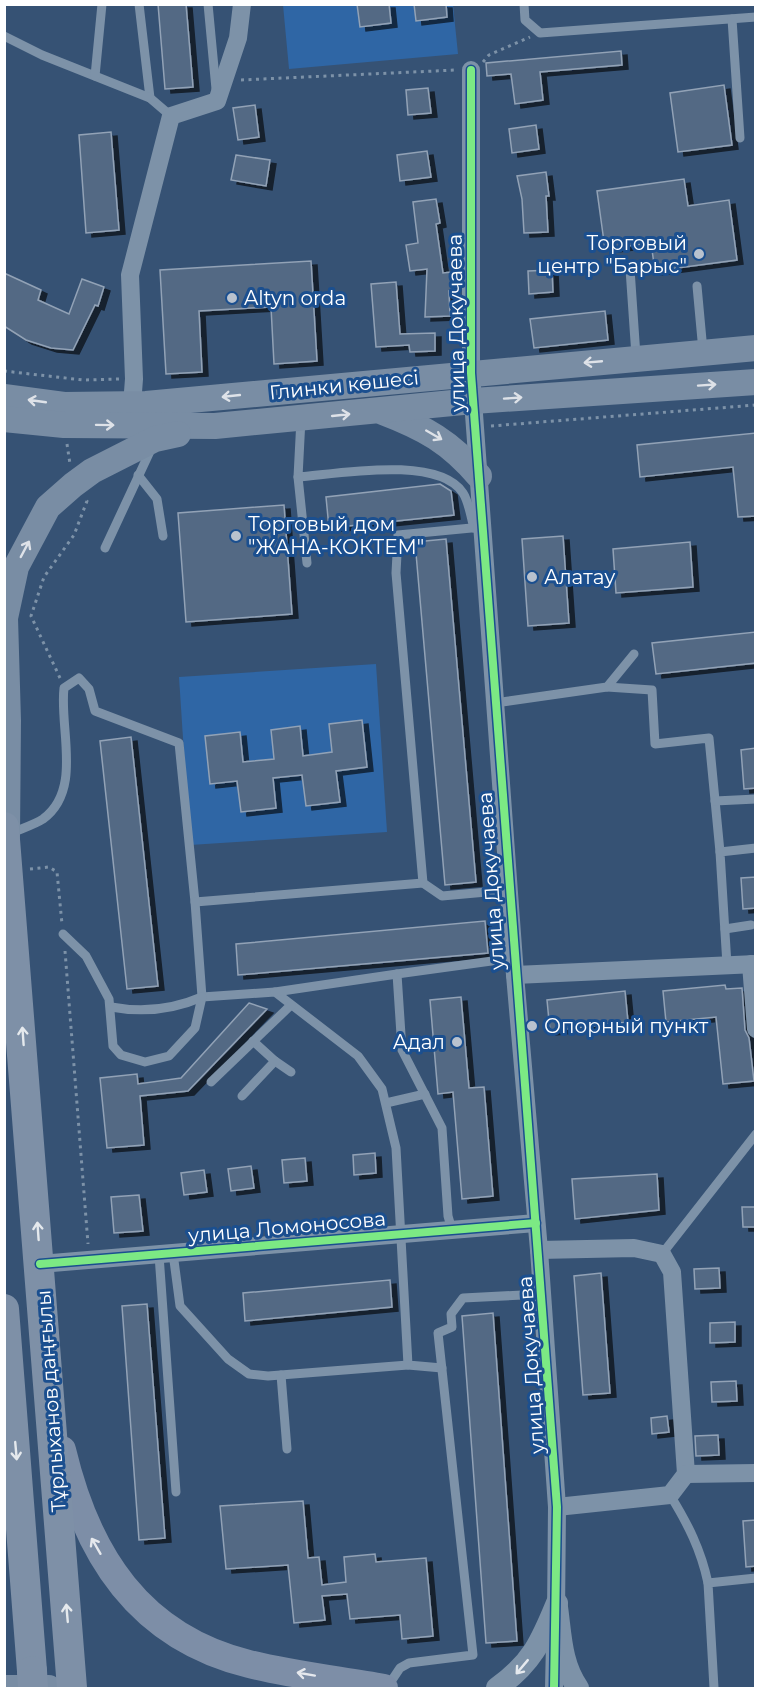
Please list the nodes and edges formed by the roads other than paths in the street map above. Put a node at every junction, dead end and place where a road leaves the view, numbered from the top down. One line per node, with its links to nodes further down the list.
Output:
1 (102, 4): 10 (lane)
2 (139, 4): 11 (lane)
3 (208, 4): 12 (lane)
4 (242, 4): 12 (street)
5 (524, 4): 7 (lane)
6 (756, 17): 7 (lane)
7 (732, 19): 14 (lane)
8 (4, 36): 10 (lane)
9 (471, 70): 20 (street, улица Докучаева)
10 (95, 76): 11 (lane)
11 (150, 98): 13 (lane)
12 (217, 101): 13 (street)
13 (171, 116): 24 (street)
14 (740, 138)
15 (630, 269): 19 (lane)
16 (697, 286): 18 (lane)
17 (756, 348): 18 (main road, Глинки көшесі)
18 (703, 353): 19 (main road, Глинки көшесі)
19 (636, 359): 20 (main road, Глинки көшесі, one-way to 20)
20 (471, 373): 23 (street, улица Докучаева); 24 (main road, Глинки көшесі, one-way to 24)
21 (756, 382): 23 (main road, Глинки көшесі, one-way to 21)
22 (4, 397): 24 (main road, Глинки көшесі, one-way to 22)
23 (473, 401): 25 (main road, Глинки көшесі); 31 (street, улица Докучаева)
24 (132, 405)
25 (380, 411): 27 (main road, Глинки көшесі, one-way to 25); 31 (main road, one-way to 31)
26 (4, 419): 28 (main road, Глинки көшесі, one-way to 28)
27 (300, 419): 28 (main road, Глинки көшесі); 32 (lane)
28 (215, 426): 29 (main road)
29 (155, 439): 30 (lane); 42 (main road, one-way to 29)
30 (138, 475): 34 (lane); 35 (lane)
31 (479, 476): 33 (street, улица Докучаева)
32 (298, 477): 33 (lane); 36 (lane)
33 (478, 528): 39 (street, улица Докучаева); 45 (lane)
34 (163, 536)
35 (105, 548)
36 (307, 563)
37 (634, 654): 38 (lane)
38 (607, 687): 39 (lane); 41 (lane)
39 (495, 703): 46 (street, улица Докучаева)
40 (756, 799): 41 (lane)
41 (715, 801): 44 (lane)
42 (6, 831): 47 (lane); 74 (highway, Тұрлыханов даңғылы, one-way to 42)
43 (756, 848): 44 (lane)
44 (720, 852): 49 (lane)
45 (423, 883): 46 (lane); 47 (lane)
46 (509, 890): 53 (street, улица Докучаева)
47 (195, 902): 56 (lane)
48 (751, 925): 49 (lane)
49 (725, 929): 52 (lane)
50 (63, 934): 58 (lane)
51 (753, 964): 52 (street); 59 (street)
52 (727, 965): 53 (street)
53 (514, 967): 54 (lane); 68 (street, улица Докучаева)
54 (397, 974): 55 (lane); 64 (lane)
55 (275, 992): 56 (lane); 57 (lane)
56 (202, 997): 58 (lane); 58 (lane)
57 (291, 1005): 60 (lane); 66 (lane)
58 (111, 1007)
59 (756, 1029)
60 (253, 1041): 61 (lane); 63 (lane)
61 (275, 1061): 62 (lane); 65 (lane)
62 (291, 1072)
63 (211, 1082)
64 (425, 1094): 66 (lane); 69 (lane)
65 (242, 1096)
66 (386, 1102): 70 (lane)
67 (756, 1134): 73 (lane)
68 (537, 1223): 69 (street, улица Ломоносова); 71 (street, улица Докучаева)
69 (452, 1230): 70 (street, улица Ломоносова)
70 (401, 1234): 72 (street, улица Ломоносова); 77 (lane)
71 (539, 1250): 73 (street); 75 (street, улица Докучаева)
72 (166, 1254): 74 (street, улица Ломоносова); 79 (lane); 84 (lane)
73 (662, 1254): 83 (street)
74 (40, 1264): 80 (highway, Тұрлыханов даңғылы)
75 (542, 1294): 78 (lane); 87 (street, улица Докучаева)
76 (4, 1309): 88 (highway, Тұрлыханов даңғылы, one-way to 88)
77 (408, 1365): 78 (lane); 79 (lane)
78 (442, 1368): 94 (lane)
79 (280, 1375): 81 (lane)
80 (50, 1400): 92 (highway, Тұрлыханов даңғылы, one-way to 80); 94 (main road, one-way to 80)
81 (286, 1449)
82 (756, 1473): 83 (street)
83 (686, 1474): 86 (street)
84 (176, 1492)
85 (4, 1495): 88 (main road)
86 (670, 1495): 87 (street); 90 (lane)
87 (557, 1508): 91 (street, улица Докучаева)
88 (24, 1551): 92 (highway, Тұрлыханов даңғылы)
89 (756, 1578): 90 (lane)
90 (708, 1583): 98 (lane)
91 (556, 1603): 95 (street, one-way to 95); 96 (street, улица Докучаева); 97 (street)
92 (52, 1682): 93 (main road)
93 (4, 1688)
94 (386, 1689)
95 (497, 1689)
96 (554, 1689)
97 (578, 1689)
98 (714, 1689)

